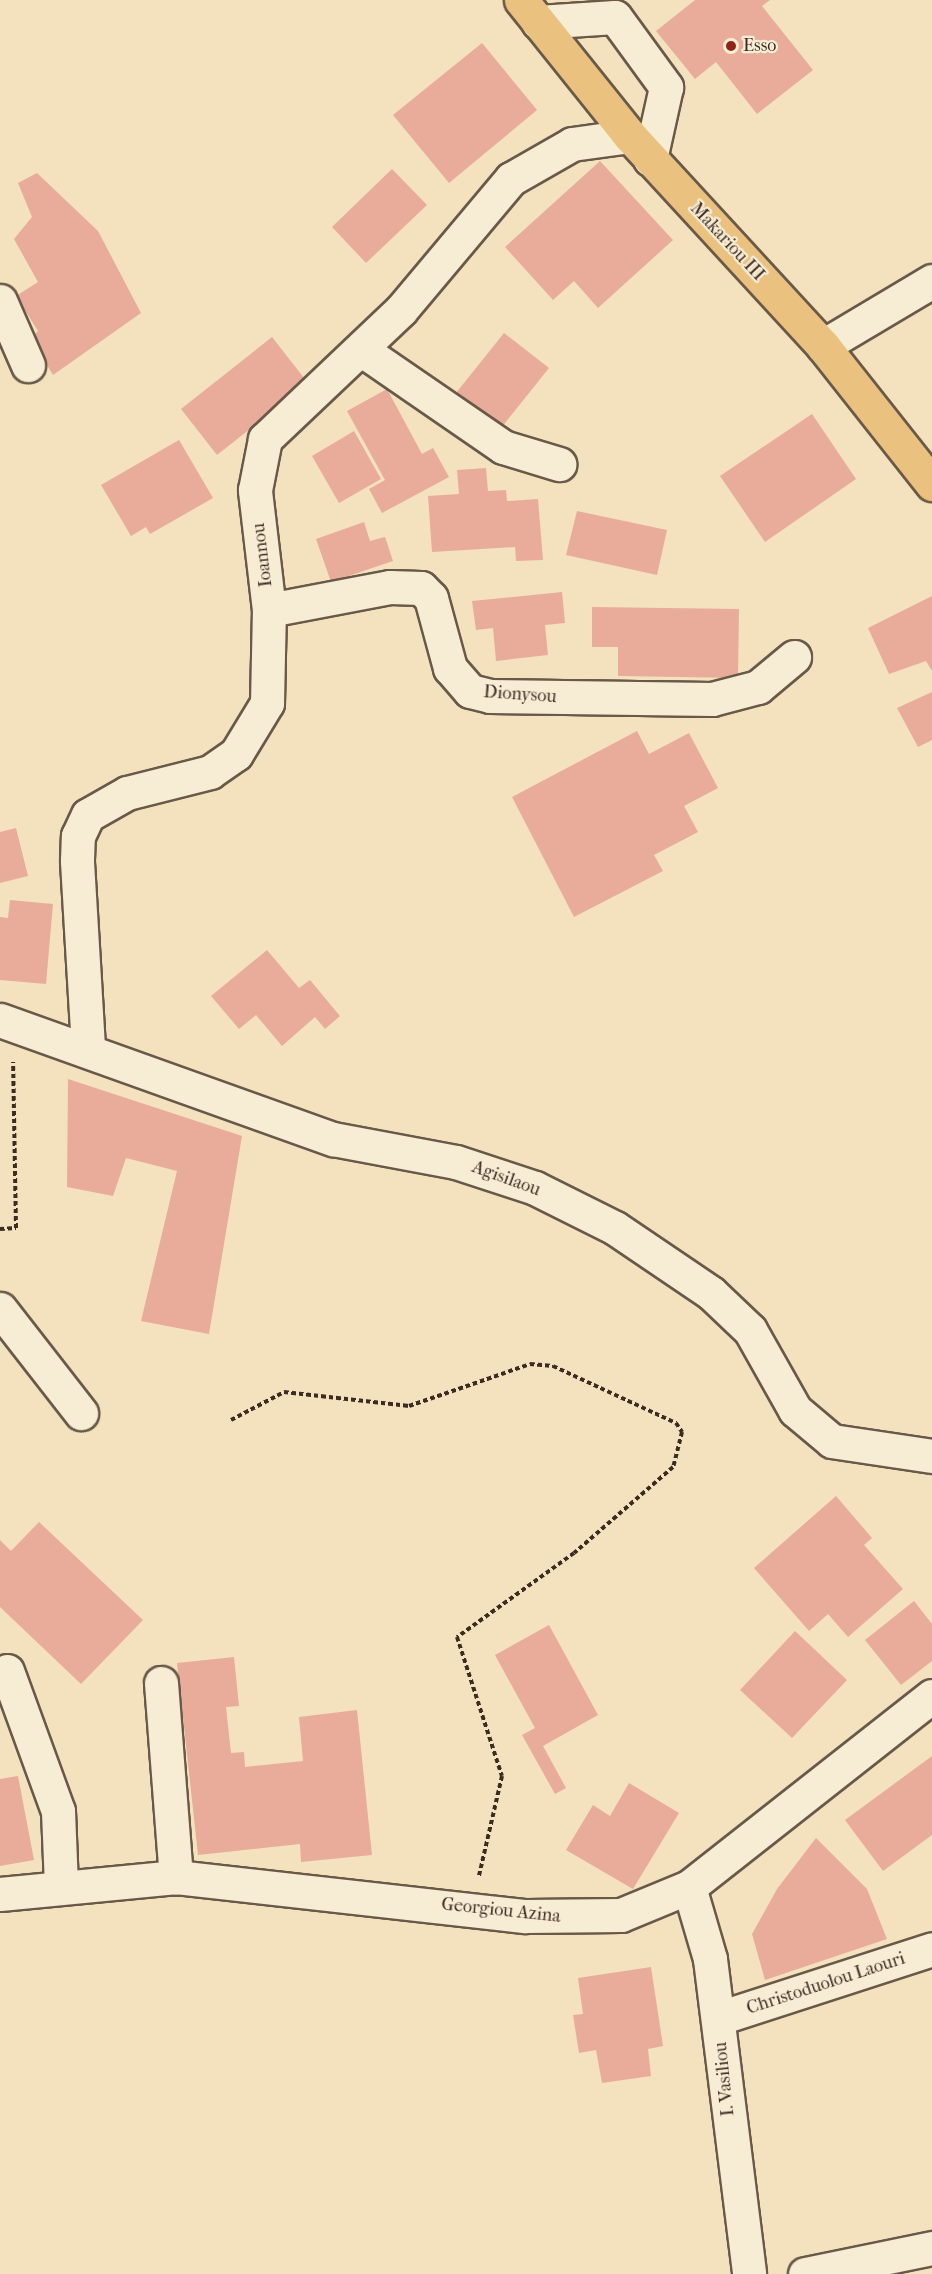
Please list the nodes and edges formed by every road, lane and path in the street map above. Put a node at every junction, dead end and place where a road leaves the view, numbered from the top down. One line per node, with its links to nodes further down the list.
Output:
1 (530, 11): 2 (main road, Makariou III); 2 (street)
2 (640, 147): 5 (main road, Makariou III); 6 (street, Ioannou)
3 (932, 281): 5 (street)
4 (0, 301): 7 (street)
5 (823, 346): 9 (main road, Makariou III)
6 (362, 350): 8 (street); 10 (street, Ioannou)
7 (28, 365)
8 (559, 465)
9 (932, 484)
10 (269, 610): 11 (street, Dionysou); 13 (street, Ioannou)
11 (794, 657)
12 (6, 1021): 13 (street, Agisilaou); 14 (path)
13 (88, 1047): 18 (street, Agisilaou)
14 (0, 1229)
15 (0, 1309): 16 (street)
16 (81, 1413)
17 (231, 1420): 26 (path)
18 (932, 1456)
19 (7, 1671): 23 (street)
20 (161, 1683): 22 (street)
21 (932, 1696): 24 (street, Georgiou Azina)
22 (176, 1877): 23 (street, Georgiou Azina); 26 (street, Georgiou Azina)
23 (61, 1886): 25 (street, Georgiou Azina)
24 (689, 1887): 26 (street, Georgiou Azina); 28 (street, I. Vasiliou)
25 (0, 1894)
26 (471, 1910)
27 (932, 1949): 28 (street, Christoduolou Laouri)
28 (719, 2018): 30 (street, I. Vasiliou)
29 (932, 2248): 31 (street)
30 (749, 2274)
31 (806, 2274)

